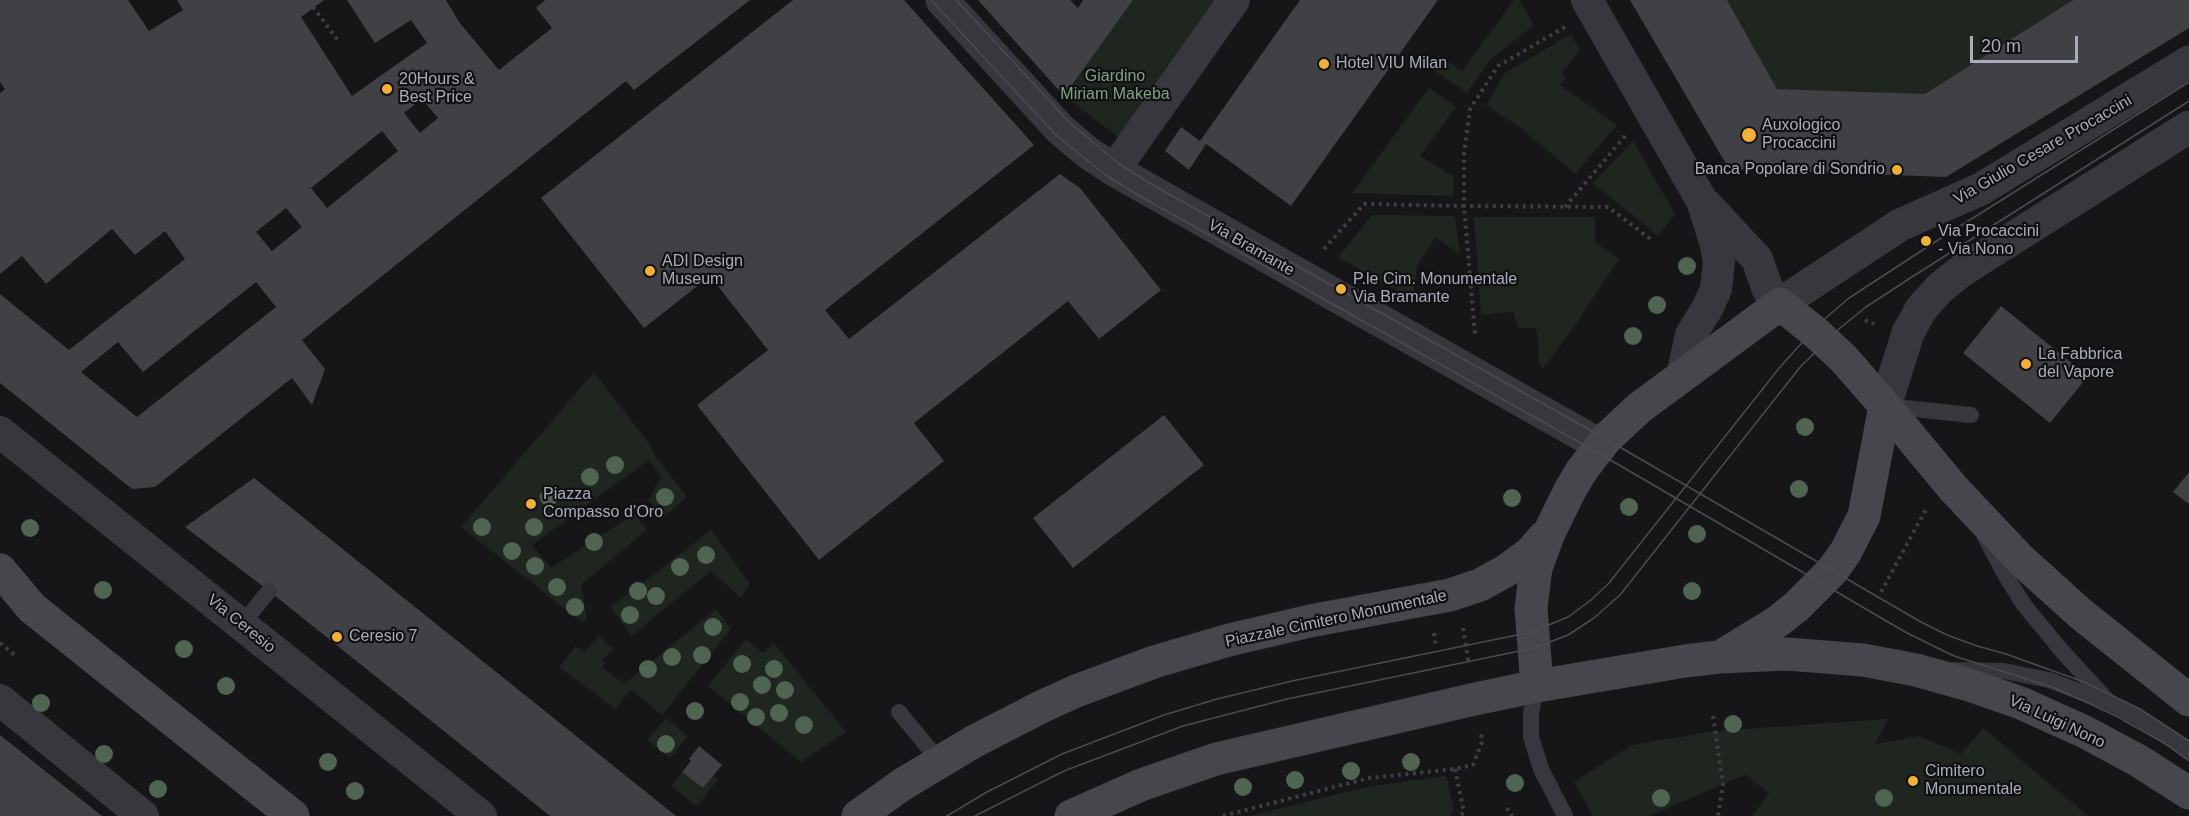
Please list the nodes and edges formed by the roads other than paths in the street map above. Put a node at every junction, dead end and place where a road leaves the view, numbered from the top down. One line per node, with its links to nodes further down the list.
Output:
1 (942, 0): 6 (street, Via Bramante)
2 (1234, 0): 6 (street)
3 (1580, 11): 7 (street)
4 (2189, 62): 8 (street, Via Giulio Cesare Procaccini)
5 (2189, 127): 11 (street)
6 (1114, 170): 14 (street, Via Bramante)
7 (1702, 201): 9 (street); 10 (street)
8 (1893, 230): 9 (street, Piazzale Cimitero Monumentale)
9 (1780, 304): 10 (main road, Piazzale Cimitero Monumentale); 11 (main road)
10 (1682, 376): 14 (main road, Piazzale Cimitero Monumentale)
11 (1886, 405): 12 (lane); 15 (main road); 22 (main road)
12 (1971, 415)
13 (0, 432): 21 (street, Via Ceresio)
14 (1600, 445): 16 (main road, Piazzale Cimitero Monumentale)
15 (1966, 501): 26 (main road); 27 (lane)
16 (1549, 532): 24 (main road, Piazzale Cimitero Monumentale); 30 (main road, Piazzale Cimitero Monumentale)
17 (0, 570): 20 (main road)
18 (269, 591): 21 (lane)
19 (0, 592): 20 (main road)
20 (32, 608): 33 (main road)
21 (241, 625): 34 (street, Via Ceresio)
22 (1719, 657): 23 (main road); 24 (main road)
23 (1916, 670): 27 (lane); 31 (main road, Via Luigi Nono)
24 (1537, 686): 36 (main road); 37 (lane, Piazzale Cimitero Monumentale)
25 (0, 700): 32 (street)
26 (2189, 700)
27 (2110, 703): 29 (lane)
28 (899, 712): 30 (lane)
29 (2189, 751)
30 (940, 762): 35 (main road, Piazzale Cimitero Monumentale)
31 (2189, 793)
32 (143, 816)
33 (293, 816)
34 (481, 816)
35 (858, 816)
36 (1071, 816)
37 (1565, 816)

